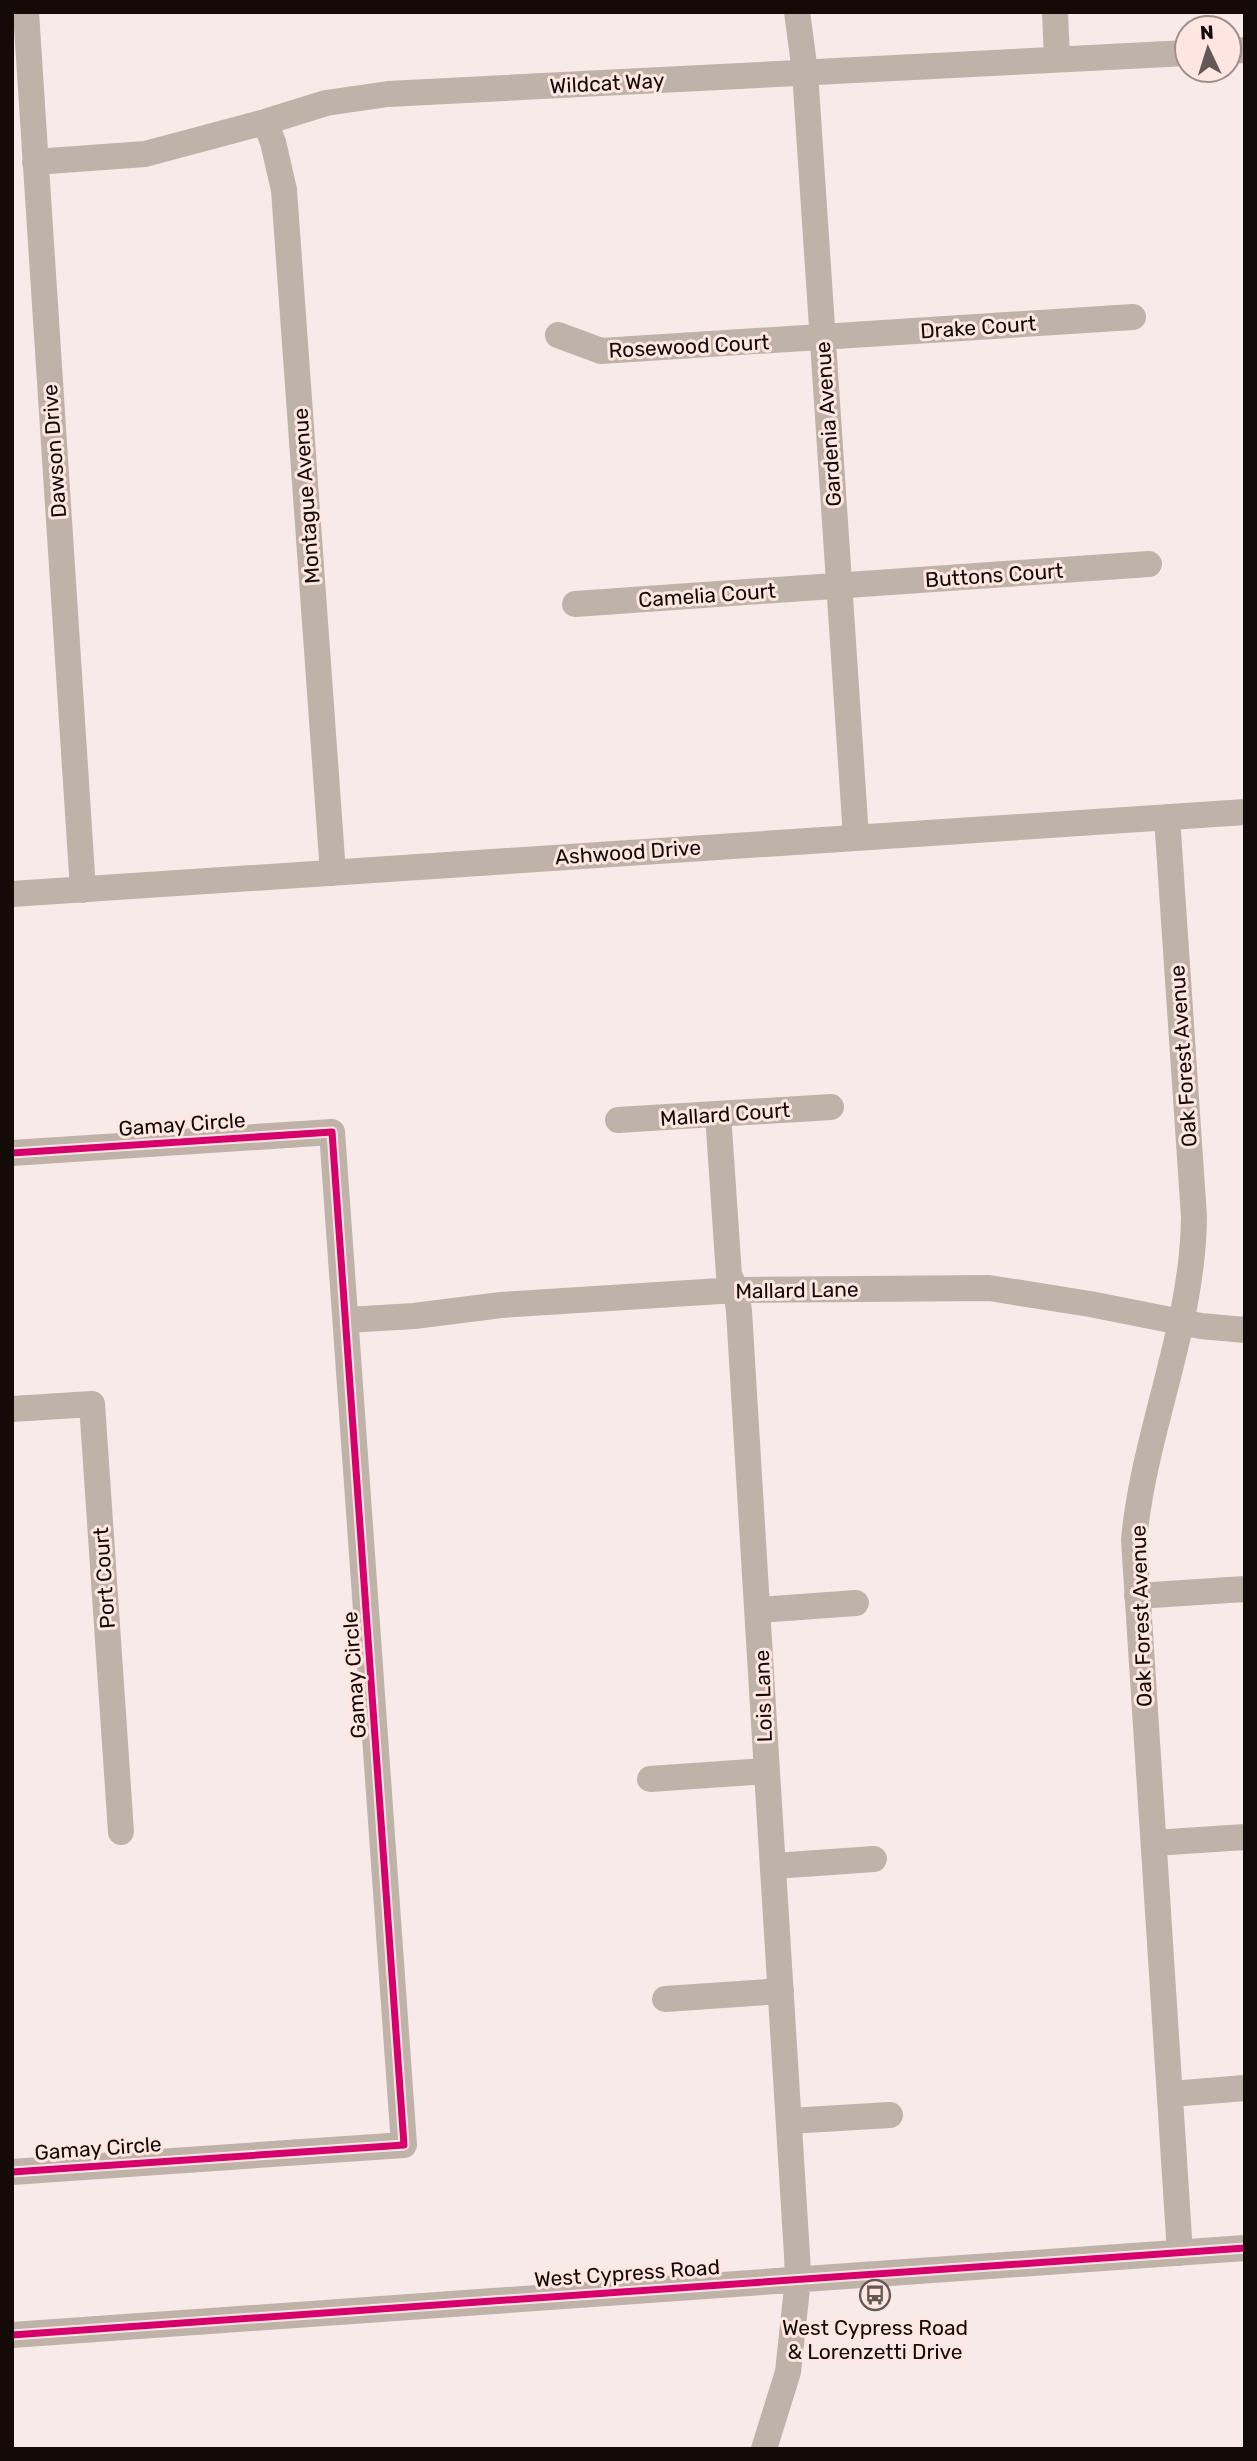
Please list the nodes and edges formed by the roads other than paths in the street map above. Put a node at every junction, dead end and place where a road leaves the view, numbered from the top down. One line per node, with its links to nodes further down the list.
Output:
1 (26, 12): 8 (street, Dawson Drive)
2 (797, 12): 6 (street, Gardenia Avenue)
3 (1055, 12): 5 (street)
4 (1173, 54): 5 (street, Wildcat Way)
5 (1057, 59): 6 (street, Wildcat Way)
6 (804, 72): 7 (street, Wildcat Way); 11 (street, Gardenia Avenue)
7 (265, 122): 8 (street, Wildcat Way); 18 (street, Montague Avenue)
8 (35, 162): 19 (street, Dawson Drive)
9 (1133, 317): 11 (street, Drake Court)
10 (558, 335): 11 (street, Rosewood Court)
11 (822, 338): 13 (street, Gardenia Avenue)
12 (1149, 565): 13 (street, Buttons Court)
13 (838, 586): 14 (street, Camelia Court); 17 (street, Gardenia Avenue)
14 (575, 604)
15 (1245, 812): 16 (street, Ashwood Drive)
16 (1167, 817): 17 (street, Ashwood Drive); 27 (street, Oak Forest Avenue)
17 (856, 837): 18 (street, Ashwood Drive)
18 (332, 873): 19 (street, Ashwood Drive)
19 (83, 890): 20 (street, Ashwood Drive)
20 (12, 894)
21 (831, 1107): 22 (street, Mallard Court)
22 (718, 1114): 23 (street, Mallard Court); 25 (street, Lois Lane)
23 (618, 1120)
24 (12, 1153): 26 (street, Gamay Circle)
25 (736, 1290): 26 (street, Mallard Lane); 27 (street, Mallard Lane); 33 (street, Lois Lane)
26 (347, 1320): 47 (street, Gamay Circle)
27 (1181, 1322): 28 (street, Mallard Lane); 31 (street, Oak Forest Avenue)
28 (1245, 1331)
29 (12, 1409): 36 (street, Port Court)
30 (1245, 1589): 31 (street)
31 (1137, 1596): 38 (street, Oak Forest Avenue)
32 (856, 1603): 33 (street)
33 (759, 1610): 34 (street, Lois Lane)
34 (766, 1771): 35 (street); 40 (street, Lois Lane)
35 (650, 1779)
36 (121, 1832)
37 (1245, 1837): 38 (street)
38 (1154, 1843): 44 (street, Oak Forest Avenue)
39 (874, 1858): 40 (street)
40 (774, 1866): 41 (street, Lois Lane)
41 (781, 1991): 42 (street); 46 (street, Lois Lane)
42 (665, 1999)
43 (1245, 2088): 44 (street)
44 (1171, 2094): 49 (street, Oak Forest Avenue)
45 (890, 2115): 46 (street)
46 (789, 2120): 50 (street, Lois Lane)
47 (12, 2172)
48 (1245, 2248): 49 (street, West Cypress Road)
49 (1180, 2253): 50 (street, West Cypress Road)
50 (798, 2279): 51 (street, West Cypress Road); 52 (street, Lois Lane)
51 (12, 2334)
52 (764, 2449)

